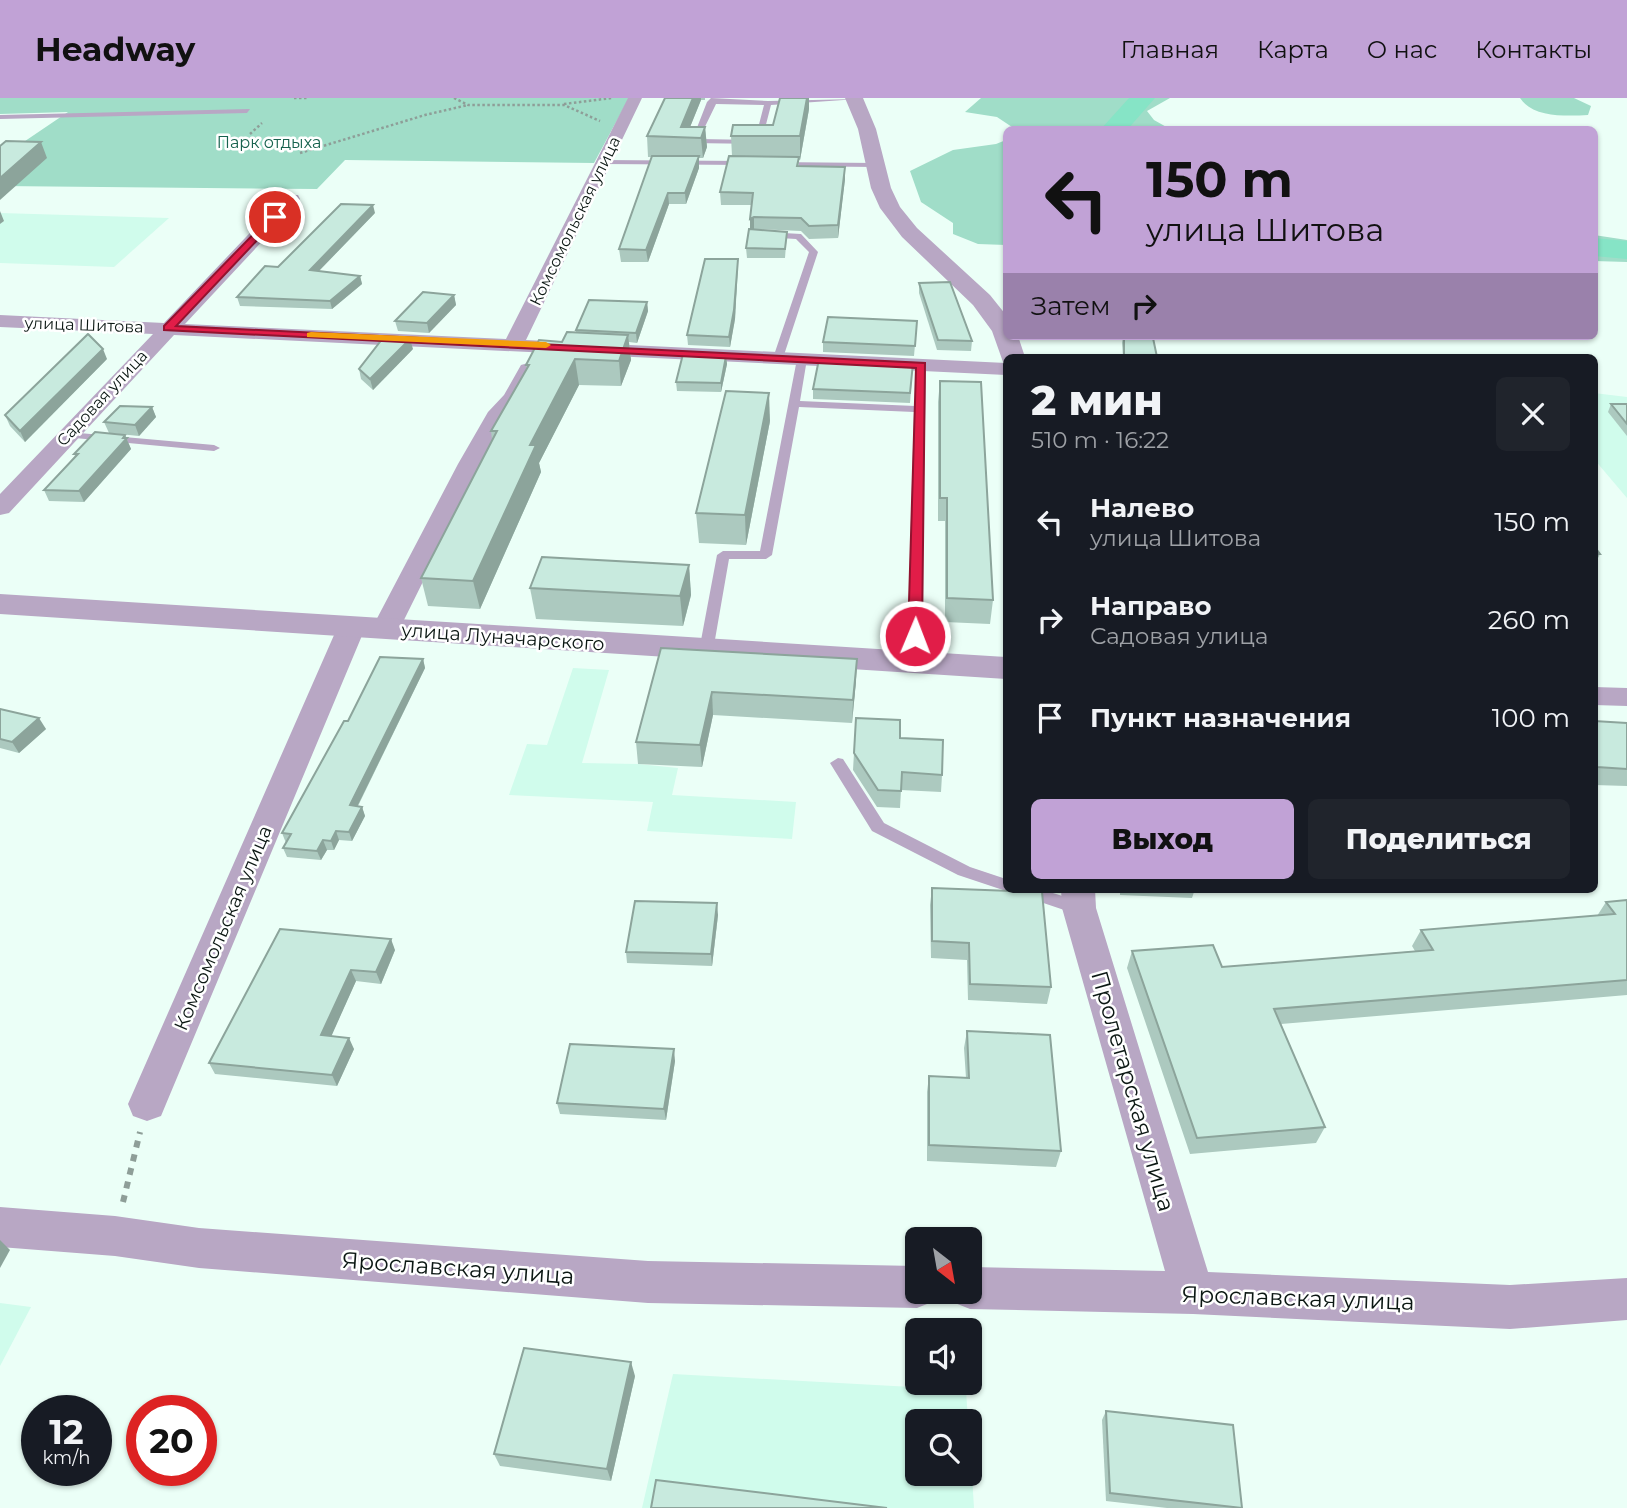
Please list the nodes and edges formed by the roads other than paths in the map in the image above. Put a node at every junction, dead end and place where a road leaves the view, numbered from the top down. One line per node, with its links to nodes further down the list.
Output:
1 (635, 98): 7 (street, Комсомольская улица)
2 (854, 98): 4 (lane); 10 (street)
3 (713, 100): 4 (lane); 4 (lane)
4 (768, 103)
5 (247, 111): 6 (lane)
6 (0, 117)
7 (603, 162): 8 (lane); 16 (street, Комсомольская улица)
8 (753, 163)
9 (766, 164): 10 (lane)
10 (875, 165): 15 (street)
11 (292, 199): 14 (street, Садовая улица)
12 (754, 235): 18 (lane)
13 (0, 321): 14 (street, улица Шитова)
14 (168, 328): 16 (street, улица Шитова); 24 (street, Садовая улица)
15 (1003, 329)
16 (514, 344): 17 (street, улица Шитова)
17 (540, 345): 18 (street, улица Шитова); 29 (street)
18 (778, 358): 19 (street, улица Шитова)
19 (803, 359): 20 (street, улица Шитова); 22 (lane)
20 (921, 365): 21 (street, улица Шитова); 23 (lane)
21 (1003, 369)
22 (794, 404): 23 (lane); 30 (lane)
23 (919, 409): 31 (lane)
24 (68, 435): 25 (lane); 26 (street, Садовая улица)
25 (214, 448)
26 (0, 508)
27 (0, 604): 28 (street, улица Луначарского)
28 (352, 626): 29 (street, улица Луначарского); 39 (street, Комсомольская улица)
29 (386, 628): 30 (street, улица Луначарского)
30 (706, 651): 31 (street, улица Луначарского)
31 (914, 662): 32 (street, улица Луначарского)
32 (1003, 668)
33 (1598, 696): 34 (street)
34 (1627, 698)
35 (838, 762): 36 (lane)
36 (1003, 884)
37 (1046, 893): 38 (lane)
38 (1078, 898): 43 (street, Пролетарская улица)
39 (147, 1104)
40 (0, 1227): 41 (street, Ярославская улица)
41 (905, 1287)
42 (982, 1288): 43 (street, Ярославская улица)
43 (1193, 1293): 44 (street, Ярославская улица)
44 (1627, 1299)

